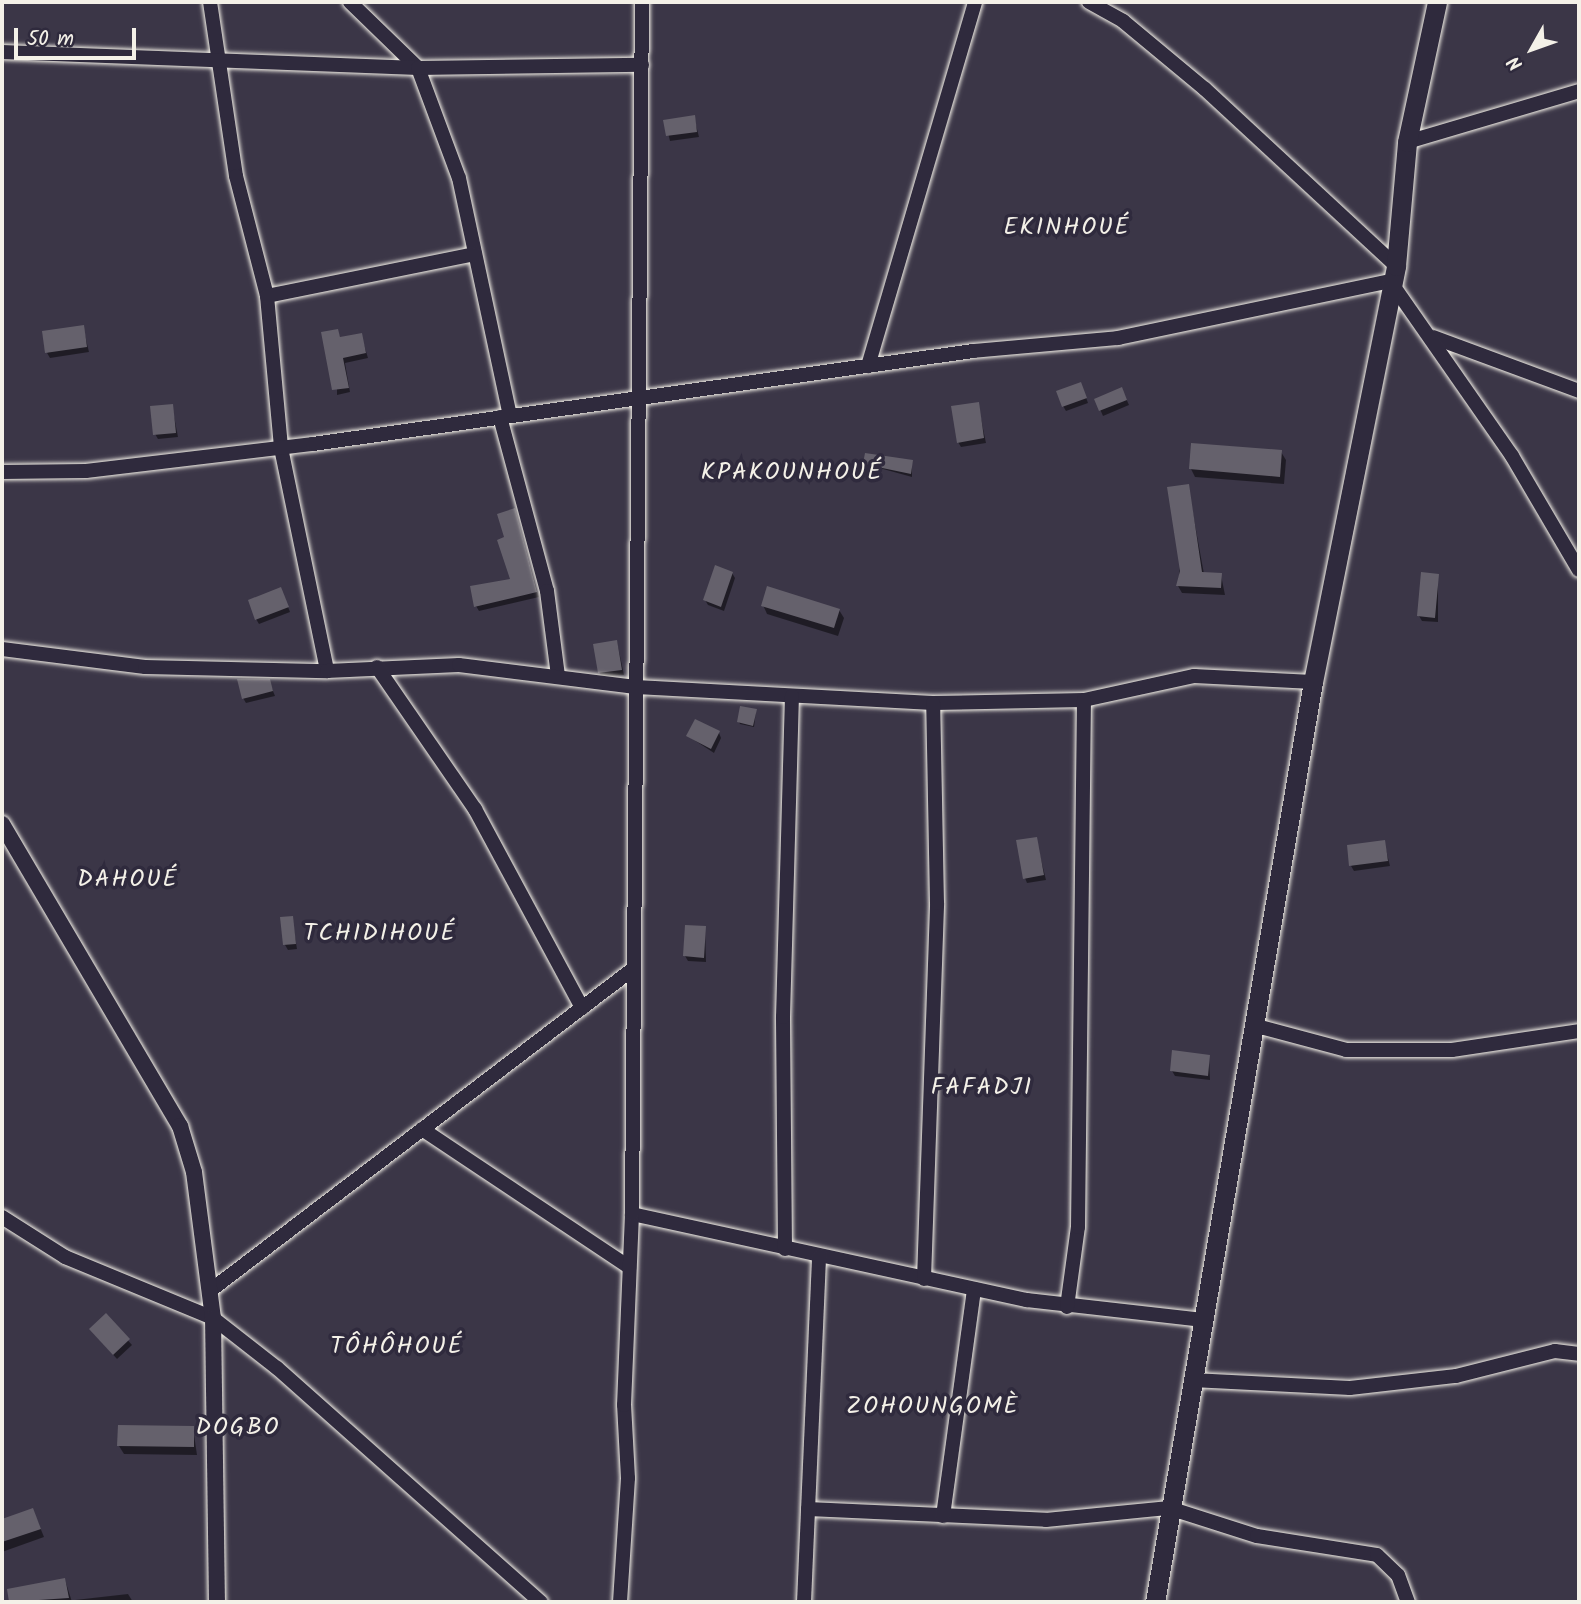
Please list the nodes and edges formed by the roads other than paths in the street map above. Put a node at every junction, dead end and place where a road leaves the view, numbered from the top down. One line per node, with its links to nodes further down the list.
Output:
1 (210, 2): 8 (street)
2 (350, 2): 10 (street)
3 (642, 2): 9 (street)
4 (975, 2): 17 (street)
5 (1089, 2): 14 (street)
6 (1437, 2): 12 (main road)
7 (2, 52): 8 (street)
8 (219, 61): 10 (street); 15 (street)
9 (642, 65): 10 (street); 19 (street)
10 (418, 68): 13 (street)
11 (1579, 91): 12 (street)
12 (1407, 142): 14 (main road)
13 (475, 254): 15 (street); 20 (street)
14 (1393, 274): 16 (street); 17 (street); 28 (main road)
15 (267, 296): 21 (street)
16 (1433, 337): 18 (street); 23 (street)
17 (868, 366): 19 (street)
18 (1579, 391)
19 (640, 400): 20 (street); 29 (street)
20 (505, 416): 21 (street); 27 (street)
21 (281, 448): 22 (street); 26 (street)
22 (2, 472)
23 (1579, 570)
24 (2, 649): 26 (street)
25 (377, 667): 26 (street); 27 (street); 35 (street)
26 (327, 671)
27 (558, 676): 29 (street)
28 (1312, 682): 31 (street); 36 (main road)
29 (636, 687): 30 (street); 34 (street)
30 (792, 696): 32 (street); 41 (street)
31 (1084, 701): 32 (street); 47 (street)
32 (933, 703): 44 (street)
33 (2, 824): 46 (street)
34 (634, 969): 35 (street); 39 (street)
35 (582, 1008): 38 (street)
36 (1253, 1025): 37 (street); 49 (main road)
37 (1579, 1031)
38 (422, 1129): 43 (street); 46 (street)
39 (632, 1214): 41 (street); 43 (street)
40 (2, 1217): 48 (street)
41 (785, 1248): 42 (street)
42 (819, 1256): 44 (street); 53 (street)
43 (629, 1267): 57 (street)
44 (924, 1279): 45 (street)
45 (974, 1289): 47 (street); 54 (street)
46 (211, 1290): 48 (street)
47 (1067, 1307): 49 (street)
48 (213, 1318): 55 (street); 56 (street)
49 (1203, 1320): 51 (main road)
50 (1579, 1354): 51 (street)
51 (1192, 1380): 52 (main road)
52 (1169, 1508): 54 (street); 59 (main road); 60 (street)
53 (808, 1509): 54 (street); 58 (street)
54 (943, 1517)
55 (217, 1602)
56 (541, 1602)
57 (620, 1602)
58 (804, 1602)
59 (1155, 1602)
60 (1408, 1602)

